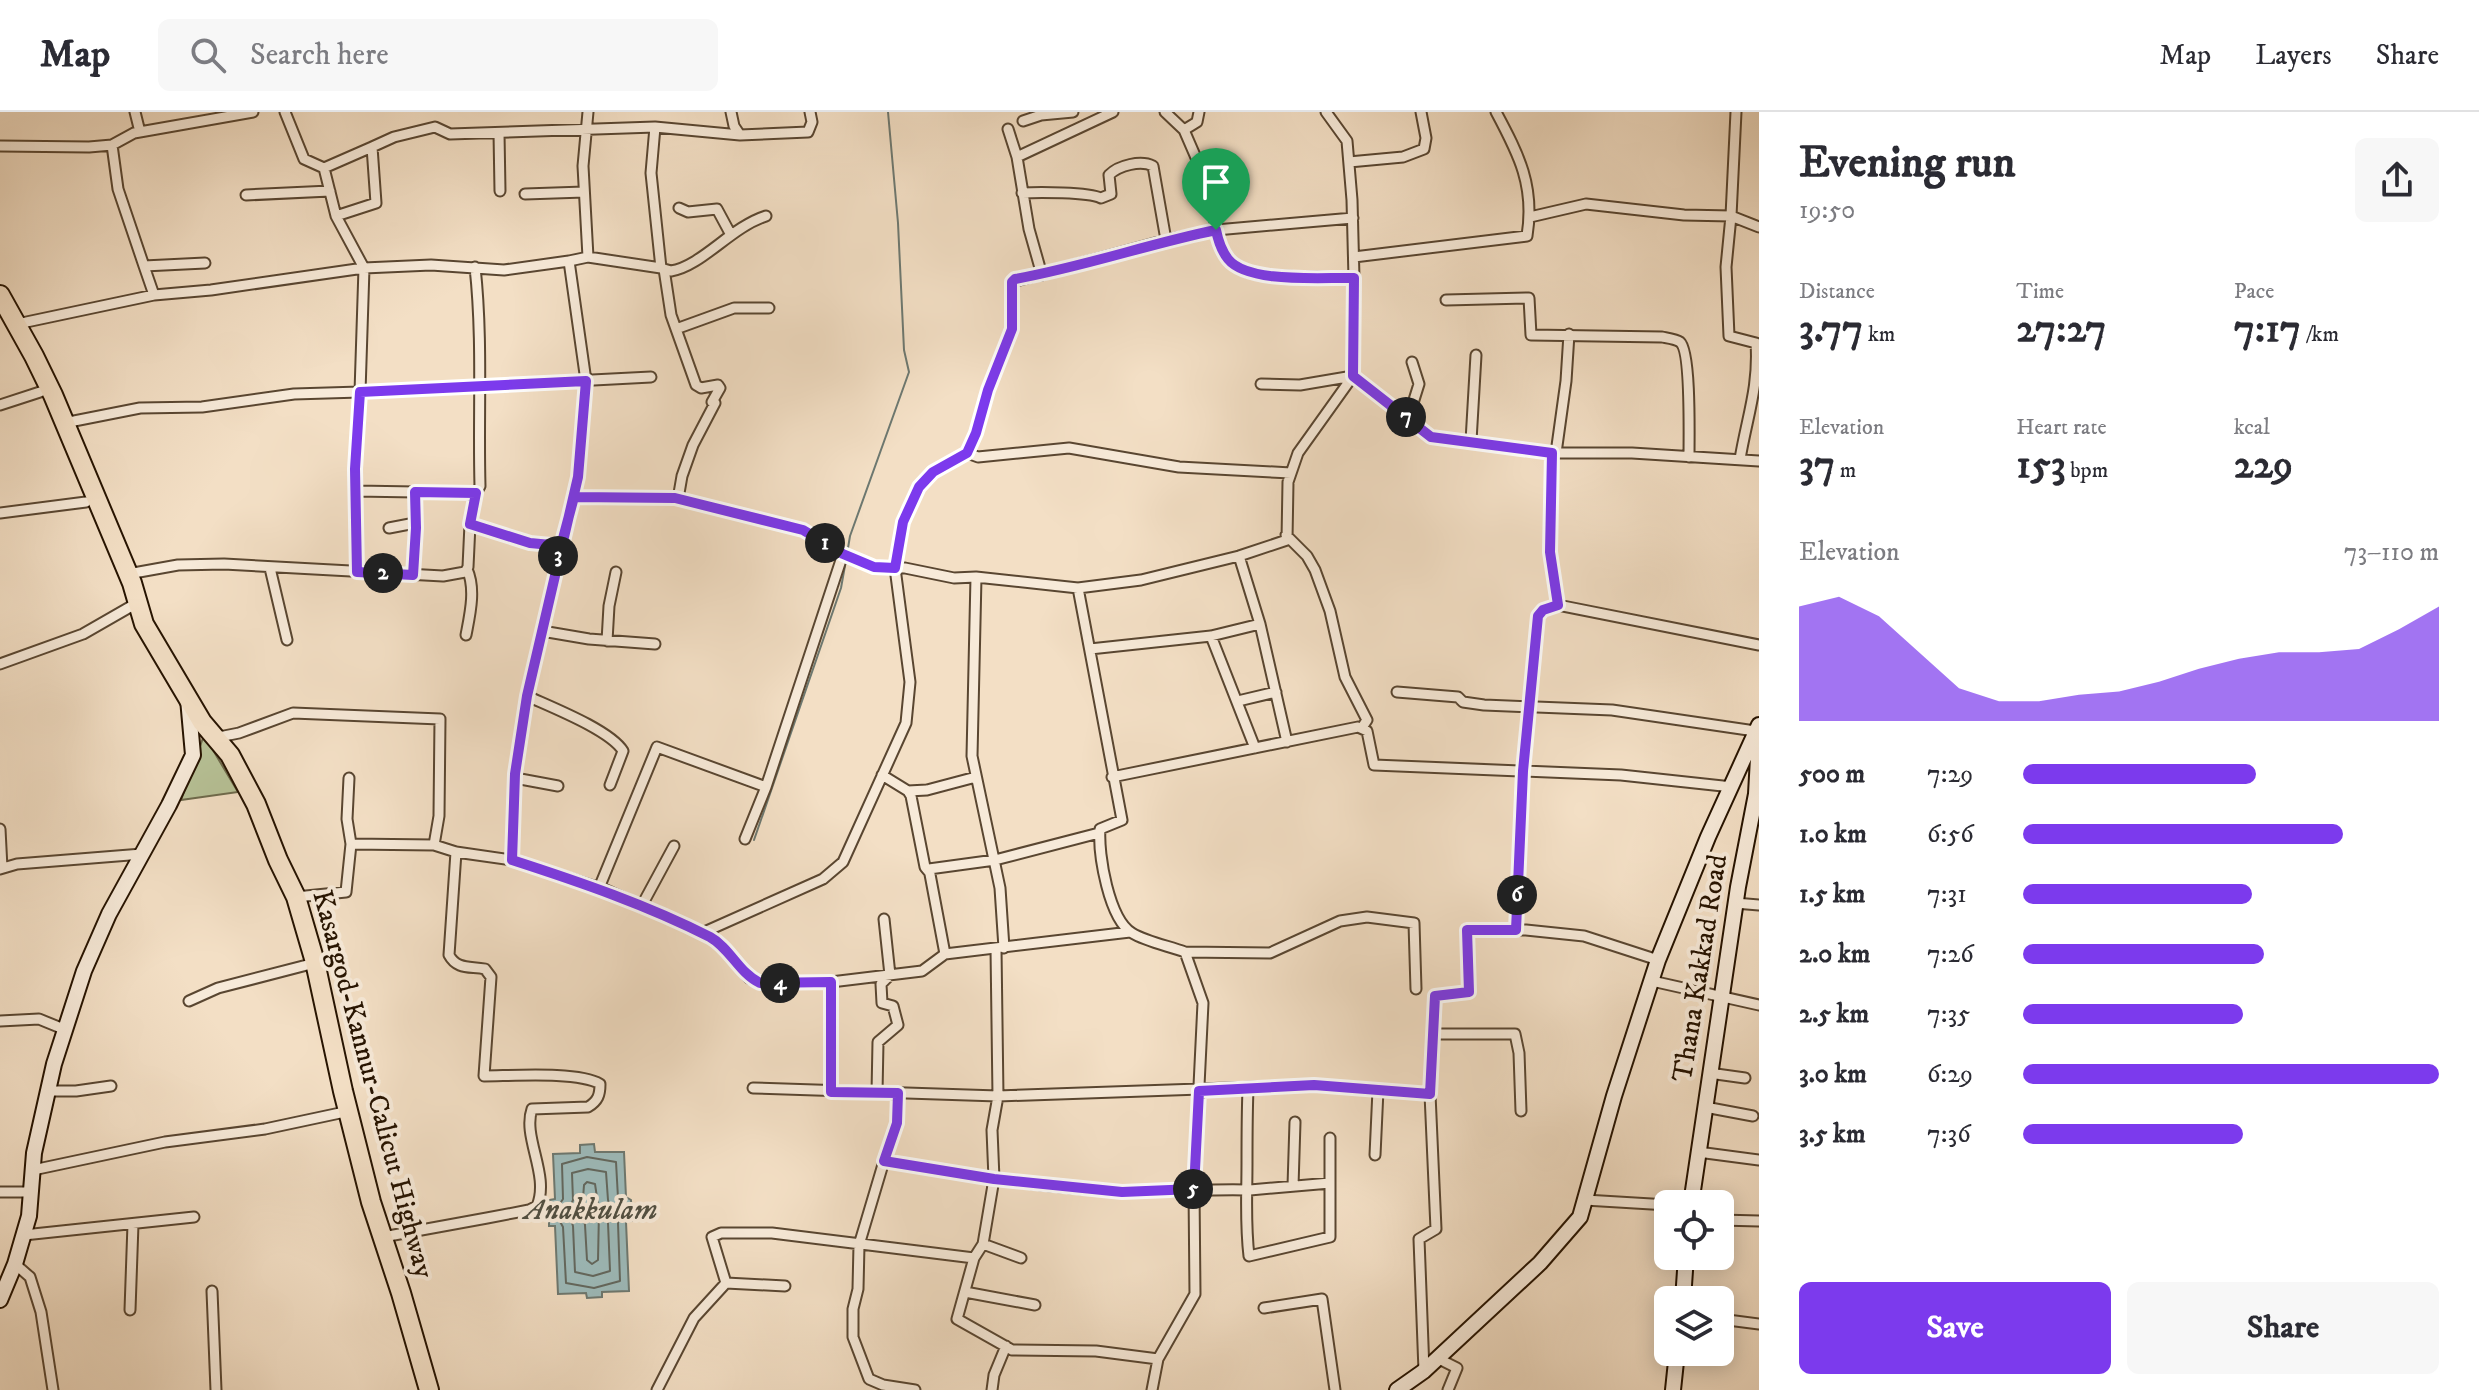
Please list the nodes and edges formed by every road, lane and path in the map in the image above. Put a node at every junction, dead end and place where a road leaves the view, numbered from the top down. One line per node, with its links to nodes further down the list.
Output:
1 (135, 112): 21 (street)
2 (253, 112): 15 (street)
3 (285, 112): 29 (street)
4 (588, 112): 19 (street)
5 (731, 112): 23 (street)
6 (810, 112): 23 (street)
7 (1073, 112): 16 (street)
8 (1113, 112): 27 (street)
9 (1165, 112): 20 (street)
10 (1199, 112): 20 (street)
11 (1326, 112): 28 (street)
12 (1421, 112): 28 (street)
13 (1496, 112): 40 (street)
14 (1736, 112): 39 (street)
15 (214, 115): 21 (street)
16 (1023, 121)
17 (655, 127): 19 (street); 23 (street); 53 (street)
18 (1008, 129): 27 (street)
19 (585, 130): 22 (street); 32 (street)
20 (1184, 130): 43 (street)
21 (140, 132): 24 (street)
22 (499, 133): 26 (street); 31 (street)
23 (740, 135)
24 (112, 145): 25 (street); 50 (street)
25 (0, 146)
26 (372, 147): 29 (street); 37 (street)
27 (1017, 157): 33 (street)
28 (1349, 162): 41 (street)
29 (324, 168): 30 (street)
30 (330, 191): 35 (street); 37 (street)
31 (500, 191)
32 (584, 192): 34 (street); 46 (street)
33 (1022, 193): 45 (street); 54 (street)
34 (525, 194)
35 (246, 195)
36 (679, 208): 44 (street)
37 (336, 216): 52 (street)
38 (766, 216): 44 (street)
39 (1731, 216): 40 (street); 42 (street); 63 (street)
40 (1530, 217): 47 (street)
41 (1353, 218): 43 (street); 47 (street)
42 (1759, 227)
43 (1216, 230): 45 (street); 55 (street)
44 (731, 235): 53 (street)
45 (1166, 240): 54 (street)
46 (588, 257): 48 (street); 53 (street)
47 (1354, 257): 55 (street)
48 (569, 261): 51 (street); 68 (street)
49 (205, 263): 50 (street)
50 (144, 266): 57 (street)
51 (475, 267): 52 (street); 70 (street)
52 (364, 268): 57 (street); 72 (street)
53 (662, 268): 61 (street)
54 (1042, 275): 77 (street)
55 (1354, 278): 66 (street)
56 (0, 295): 60 (highway, Kasargod-Kannur-Calicut Highway)
57 (154, 295): 60 (street)
58 (1446, 300): 62 (street)
59 (769, 308): 61 (street)
60 (8, 320): 71 (highway, Kasargod-Kannur-Calicut Highway); 75 (highway, Kasargod-Kannur-Calicut Highway)
61 (676, 329): 87 (street)
62 (1569, 334): 78 (street); 79 (street)
63 (1758, 341): 80 (street)
64 (1476, 355): 76 (street)
65 (1412, 362): 74 (street)
66 (1353, 376): 69 (street); 74 (street); 82 (street)
67 (651, 377): 68 (street)
68 (586, 381): 70 (street); 86 (street)
69 (1261, 384)
70 (480, 386): 72 (street); 85 (street)
71 (40, 392): 73 (street); 88 (highway, Kasargod-Kannur-Calicut Highway)
72 (360, 392): 75 (street); 83 (street)
73 (0, 405)
74 (1408, 419): 76 (street)
75 (64, 423): 105 (highway, Kasargod-Kannur-Calicut Highway)
76 (1471, 441): 78 (street)
77 (967, 453): 82 (street); 98 (street)
78 (1554, 453): 79 (street); 106 (street)
79 (1689, 457): 80 (street)
80 (1740, 459): 81 (street)
81 (1759, 461)
82 (1291, 473): 93 (street)
83 (356, 491): 84 (street); 100 (street)
84 (415, 492): 85 (street); 90 (street)
85 (476, 493): 91 (street)
86 (574, 497): 87 (street); 94 (street)
87 (678, 499): 95 (street)
88 (86, 502): 89 (street); 105 (highway, Kasargod-Kannur-Calicut Highway)
89 (0, 513)
90 (415, 523): 92 (street); 102 (street)
91 (470, 524): 94 (street); 99 (street)
92 (389, 528)
93 (1286, 535): 96 (street); 123 (street)
94 (561, 546): 108 (street)
95 (843, 554): 98 (street); 136 (street)
96 (1239, 556): 104 (street); 107 (street)
97 (270, 568): 100 (street); 105 (street); 111 (street)
98 (895, 568): 103 (street); 129 (street)
99 (467, 569): 102 (street); 109 (street)
100 (357, 572): 102 (street)
101 (616, 572): 112 (street)
102 (413, 575)
103 (976, 577): 104 (street); 130 (street)
104 (1078, 588): 115 (street)
105 (132, 589): 116 (street); 119 (highway, Kasargod-Kannur-Calicut Highway)
106 (1558, 605): 114 (street); 122 (street)
107 (1260, 624): 110 (street); 117 (street)
108 (542, 631): 112 (street); 120 (street)
109 (466, 635)
110 (1211, 636): 115 (street); 121 (street)
111 (287, 640)
112 (607, 641): 113 (street)
113 (655, 644)
114 (1759, 645)
115 (1090, 649): 131 (street)
116 (0, 664)
117 (1276, 692): 121 (street); 125 (street)
118 (1397, 692): 122 (street)
119 (187, 696): 126 (highway, Kasargod-Kannur-Calicut Highway); 147 (main road)
120 (527, 696): 133 (street); 134 (street)
121 (1238, 701): 127 (street)
122 (1528, 708): 124 (street); 128 (street)
123 (1363, 726)
124 (1758, 732): 137 (main road); 139 (main road, Thana Kakkad Road)
125 (1287, 742): 127 (street); 128 (street)
126 (221, 748): 144 (street); 150 (highway, Kasargod-Kannur-Calicut Highway)
127 (1255, 748): 131 (street)
128 (1523, 771): 137 (street); 159 (street)
129 (882, 775): 138 (street); 161 (street)
130 (976, 777): 138 (street); 149 (street)
131 (1112, 777): 141 (street)
132 (349, 778): 143 (street)
133 (515, 778): 135 (street); 148 (street)
134 (610, 785)
135 (558, 786)
136 (766, 787): 142 (street); 153 (street)
137 (1732, 787): 165 (main road)
138 (908, 791): 152 (street)
139 (1758, 794): 155 (main road, Thana Kakkad Road)
140 (0, 829): 151 (street)
141 (1099, 833): 149 (street); 160 (street)
142 (745, 839)
143 (351, 844): 144 (street); 154 (street)
144 (434, 845): 146 (street)
145 (674, 846): 157 (street)
146 (456, 852): 148 (street); 216 (street)
147 (142, 854): 151 (street); 175 (main road)
148 (512, 860): 153 (street)
149 (995, 860): 152 (street); 162 (street)
150 (273, 862): 154 (highway, Kasargod-Kannur-Calicut Highway); 166 (highway, Kasargod-Kannur-Calicut Highway)
151 (1, 868)
152 (930, 873): 164 (street)
153 (599, 888): 157 (street)
154 (296, 897): 216 (highway, Kasargod-Kannur-Calicut Highway)
155 (1735, 903): 156 (street); 171 (main road, Thana Kakkad Road)
156 (1759, 905)
157 (641, 907): 161 (street)
158 (884, 919): 167 (street)
159 (1516, 930): 165 (street); 176 (street)
160 (1130, 932): 162 (street); 163 (street)
161 (702, 933): 169 (street)
162 (1000, 949): 164 (street); 189 (street)
163 (1185, 952): 170 (street); 184 (street)
164 (945, 954): 167 (street)
165 (1658, 960): 168 (main road)
166 (307, 965): 172 (street); 192 (highway, Kasargod-Kannur-Calicut Highway)
167 (890, 975): 169 (street); 186 (street)
168 (1652, 981): 171 (street); 209 (main road)
169 (831, 982): 185 (street)
170 (1416, 989)
171 (1722, 996): 173 (street); 177 (main road, Thana Kakkad Road)
172 (189, 1001)
173 (1759, 1005)
174 (0, 1021): 175 (street)
175 (66, 1030): 183 (main road)
176 (1433, 1034): 188 (street); 191 (street)
177 (1709, 1073): 178 (street); 190 (main road, Thana Kakkad Road)
178 (1745, 1078)
179 (111, 1086): 183 (street)
180 (753, 1088): 185 (street)
181 (1248, 1089): 182 (street); 184 (street); 205 (street)
182 (1378, 1090): 188 (street); 197 (street)
183 (49, 1091): 200 (main road)
184 (1199, 1091): 189 (street); 204 (street)
185 (831, 1092): 186 (street)
186 (877, 1093): 187 (street)
187 (898, 1093): 189 (street); 199 (street)
188 (1430, 1094): 236 (street)
189 (998, 1096): 201 (street)
190 (1705, 1107): 193 (street); 196 (main road, Thana Kakkad Road)
191 (1521, 1111)
192 (340, 1113): 200 (street); 239 (highway, Kasargod-Kannur-Calicut Highway)
193 (1753, 1116)
194 (1295, 1122): 203 (street)
195 (1330, 1138): 202 (street)
196 (1698, 1152): 198 (street); 206 (main road, Thana Kakkad Road)
197 (1375, 1155)
198 (1759, 1160)
199 (884, 1161): 201 (street); 218 (street)
200 (33, 1170): 208 (main road)
201 (994, 1179): 204 (street); 217 (street)
202 (1330, 1183): 203 (street); 205 (street)
203 (1293, 1186): 205 (street)
204 (1194, 1189): 205 (street); 234 (street)
205 (1245, 1190)
206 (1693, 1190)
207 (0, 1192): 208 (street)
208 (31, 1192): 215 (main road)
209 (1585, 1200): 210 (street); 233 (main road)
210 (1654, 1204)
211 (194, 1217): 214 (street)
212 (1734, 1220): 213 (street)
213 (1759, 1221)
214 (133, 1224): 215 (street); 229 (street)
215 (24, 1235): 221 (main road)
216 (383, 1237): 240 (highway, Kasargod-Kannur-Calicut Highway)
217 (983, 1244): 219 (street); 220 (street)
218 (859, 1245): 219 (street); 222 (street); 242 (street)
219 (974, 1258): 225 (street)
220 (1021, 1258)
221 (15, 1264): 226 (main road); 237 (street)
222 (726, 1283): 223 (street); 241 (street)
223 (785, 1286)
224 (212, 1291): 238 (street)
225 (965, 1292): 227 (street); 232 (street)
226 (0, 1300)
227 (1035, 1305)
228 (1264, 1308): 245 (street)
229 (130, 1310)
230 (1734, 1321): 231 (street)
231 (1759, 1324)
232 (1006, 1346): 234 (street); 243 (street)
233 (1437, 1358): 236 (main road); 247 (street)
234 (1158, 1359): 244 (street)
235 (1676, 1366): 248 (main road)
236 (1424, 1371): 246 (main road)
237 (53, 1390)
238 (216, 1390)
239 (420, 1390)
240 (429, 1390)
241 (657, 1390)
242 (915, 1390)
243 (992, 1390)
244 (1152, 1390)
245 (1335, 1390)
246 (1397, 1390)
247 (1448, 1390)
248 (1673, 1390)

